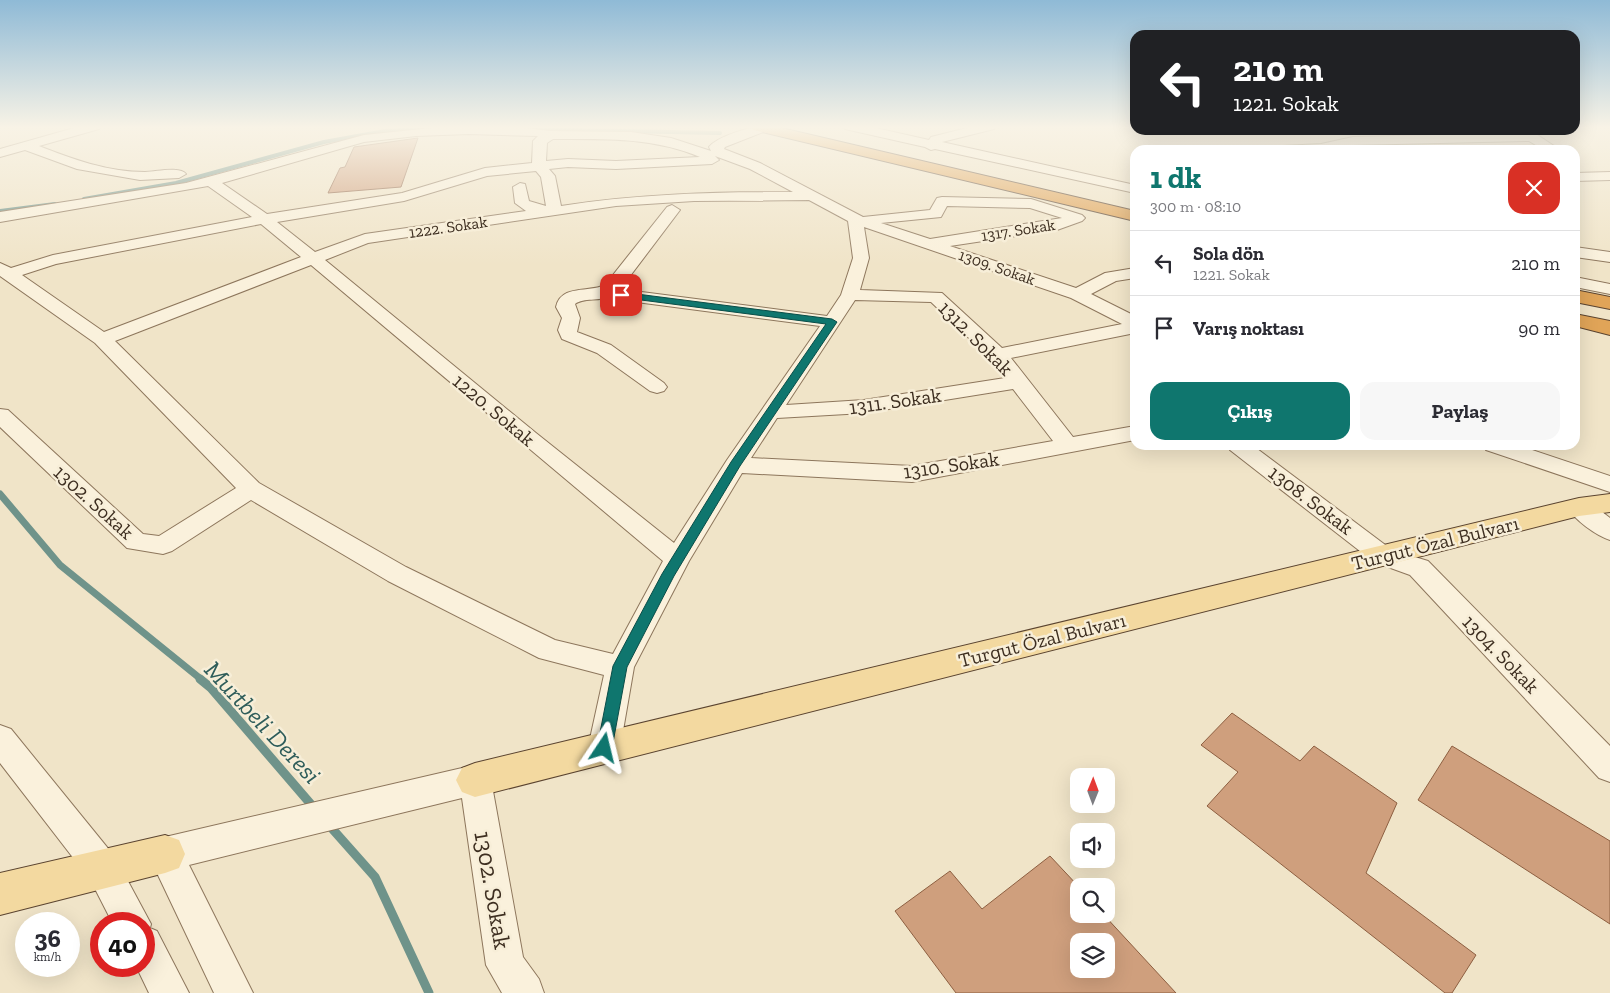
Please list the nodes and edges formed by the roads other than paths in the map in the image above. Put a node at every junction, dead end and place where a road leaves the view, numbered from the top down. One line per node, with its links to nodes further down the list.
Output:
1 (109, 172): 2 (street)
2 (178, 172)
3 (243, 172): 12 (street)
4 (484, 172): 21 (street)
5 (545, 172): 18 (street)
6 (767, 172): 15 (street, 1309. Sokak)
7 (950, 172): 19 (highway)
8 (1019, 172): 16 (highway)
9 (1050, 172): 14 (street)
10 (1603, 176): 11 (street)
11 (1580, 177)
12 (211, 182): 20 (street); 21 (street, 1220. Sokak)
13 (520, 187): 18 (street)
14 (1130, 187)
15 (811, 196): 18 (street, 1222. Sokak); 22 (street, 1309. Sokak)
16 (1130, 200)
17 (672, 210): 30 (street)
18 (555, 212): 26 (street, 1222. Sokak)
19 (1130, 215)
20 (0, 217)
21 (265, 219): 26 (street, 1220. Sokak); 27 (street)
22 (854, 219): 23 (street, 1309. Sokak); 23 (street, 1317. Sokak); 33 (street)
23 (930, 244): 32 (street, 1309. Sokak)
24 (1580, 253): 25 (street)
25 (1610, 258)
26 (313, 260): 41 (street, 1222. Sokak); 58 (street, 1220. Sokak)
27 (4, 271): 41 (street)
28 (1130, 274): 32 (street)
29 (1580, 283): 31 (street)
30 (610, 289): 38 (street); 44 (street)
31 (1610, 289)
32 (1077, 294): 36 (street, 1309. Sokak)
33 (850, 295): 38 (street); 42 (street, 1312. Sokak)
34 (1580, 297): 35 (highway)
35 (1610, 303)
36 (1130, 320)
37 (1580, 321): 40 (highway)
38 (832, 322): 45 (street)
39 (1130, 328): 42 (street)
40 (1610, 328)
41 (102, 339): 53 (street)
42 (998, 355): 43 (street, 1312. Sokak)
43 (1018, 382): 45 (street, 1311. Sokak); 48 (street, 1312. Sokak)
44 (657, 387)
45 (771, 412): 51 (street)
46 (0, 415): 53 (street, 1302. Sokak)
47 (1130, 435): 48 (street, 1310. Sokak)
48 (1068, 446): 51 (street, 1310. Sokak)
49 (1245, 450): 57 (street, 1308. Sokak)
50 (1516, 450): 52 (street)
51 (735, 465): 58 (street)
52 (1610, 484)
53 (251, 489): 59 (street)
54 (1610, 503): 55 (main road, Turgut Özal Bulvarı)
55 (1579, 507): 56 (street); 57 (main road, Turgut Özal Bulvarı)
56 (1610, 531)
57 (1383, 556): 61 (main road, Turgut Özal Bulvarı); 62 (street, 1304. Sokak)
58 (677, 559): 59 (street)
59 (620, 666): 61 (street)
60 (0, 739): 65 (street)
61 (604, 748): 63 (main road, Turgut Özal Bulvarı)
62 (1610, 768)
63 (475, 780): 64 (street); 71 (street, 1302. Sokak)
64 (164, 854): 65 (main road); 70 (street)
65 (103, 869): 66 (main road); 67 (street)
66 (0, 894)
67 (126, 912)
68 (155, 965): 69 (street)
69 (170, 993)
70 (234, 993)
71 (525, 993)

